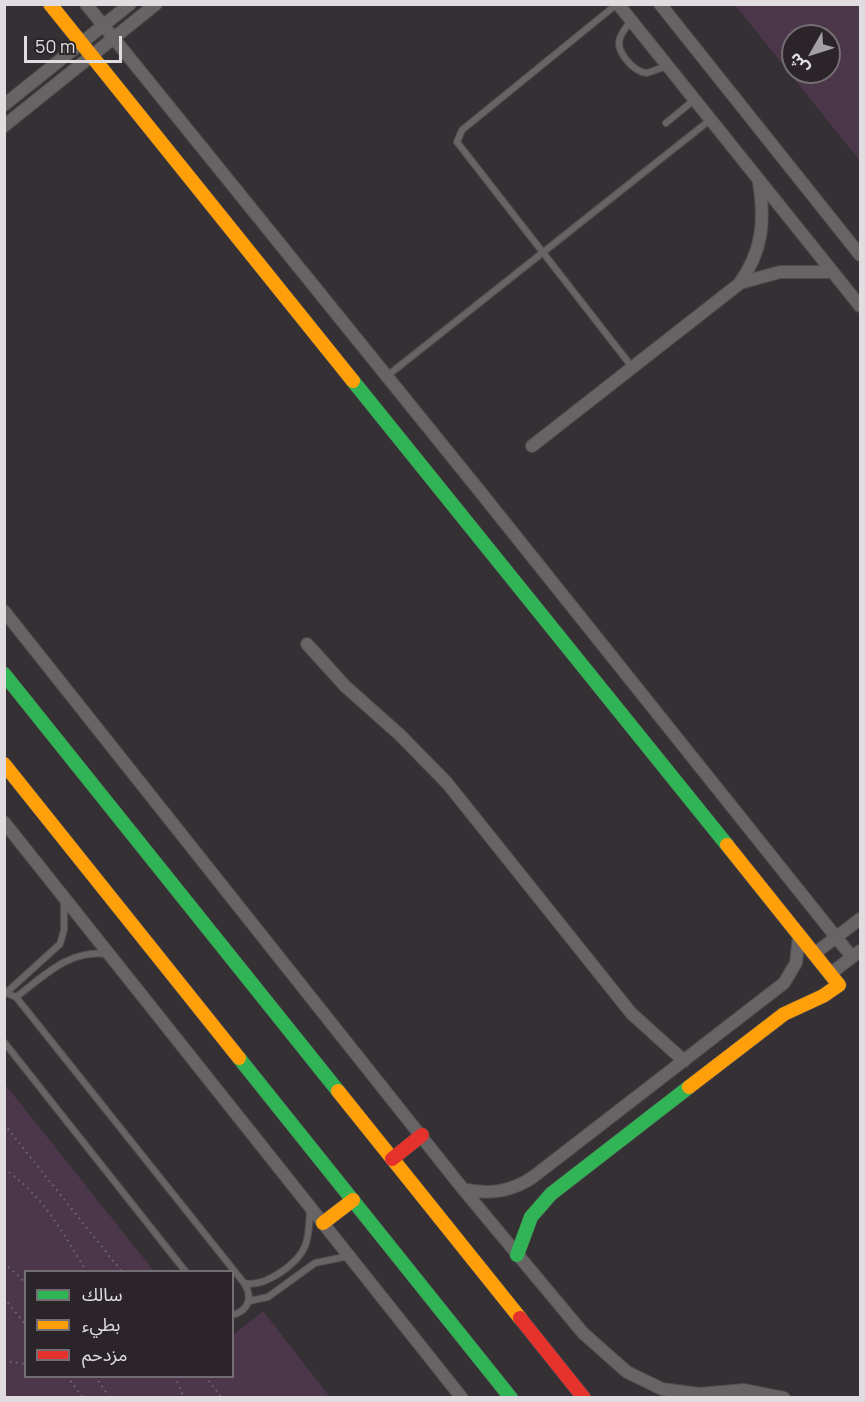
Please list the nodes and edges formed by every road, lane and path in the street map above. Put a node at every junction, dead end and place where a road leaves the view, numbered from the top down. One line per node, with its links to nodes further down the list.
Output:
1 (50, 4): 10 (main road)
2 (86, 4): 8 (street)
3 (130, 4): 8 (street)
4 (156, 4): 9 (street)
5 (618, 4): 7 (street); 19 (lane)
6 (660, 4): 20 (street)
7 (631, 21): 12 (street); 12 (lane)
8 (103, 26): 9 (street); 10 (street)
9 (113, 38): 11 (street); 25 (street)
10 (81, 44): 11 (main road); 14 (street)
11 (91, 56): 17 (street); 34 (main road)
12 (667, 66): 13 (street)
13 (694, 100): 15 (street); 16 (lane)
14 (4, 105)
15 (710, 120): 18 (street); 19 (lane)
16 (666, 123)
17 (4, 126)
18 (759, 180): 21 (street); 22 (street)
19 (542, 253): 24 (lane); 25 (lane)
20 (861, 255)
21 (832, 272): 22 (street); 23 (street)
22 (738, 284): 24 (street)
23 (861, 306)
24 (632, 367): 26 (street)
25 (387, 376): 35 (street)
26 (532, 446)
27 (4, 611): 45 (street)
28 (307, 644): 43 (street)
29 (4, 674): 46 (main road)
30 (4, 764): 49 (main road)
31 (4, 822): 32 (street)
32 (64, 897): 38 (street); 40 (lane)
33 (861, 919): 35 (street)
34 (799, 936): 36 (main road); 43 (street)
35 (836, 938): 36 (street); 37 (street)
36 (814, 954): 39 (main road)
37 (856, 954): 39 (street)
38 (110, 955): 41 (lane); 50 (street)
39 (834, 980): 52 (main road)
40 (6, 992): 41 (lane)
41 (16, 997): 59 (lane)
42 (4, 1042): 57 (lane)
43 (684, 1061): 48 (street)
44 (4, 1124): 56 (path)
45 (422, 1135): 46 (main road); 48 (street)
46 (392, 1159): 78 (main road)
47 (4, 1169): 55 (path)
48 (463, 1189): 52 (street)
49 (353, 1200): 51 (main road); 77 (main road)
50 (310, 1208): 51 (street); 61 (lane)
51 (323, 1224): 53 (street)
52 (518, 1255): 79 (street)
53 (350, 1256): 63 (lane); 76 (street)
54 (4, 1263): 60 (path)
55 (86, 1270)
56 (120, 1270)
57 (184, 1270)
58 (234, 1270): 61 (lane)
59 (234, 1270)
60 (24, 1281)
61 (244, 1283): 63 (lane)
62 (4, 1298): 65 (path)
63 (249, 1301): 64 (lane)
64 (234, 1315)
65 (24, 1322)
66 (4, 1361): 67 (path)
67 (24, 1364)
68 (67, 1378): 72 (path)
69 (96, 1378): 73 (path)
70 (175, 1378): 74 (path)
71 (206, 1378): 75 (path)
72 (83, 1398)
73 (110, 1398)
74 (184, 1398)
75 (222, 1398)
76 (462, 1398)
77 (511, 1398)
78 (584, 1398)
79 (784, 1398)

